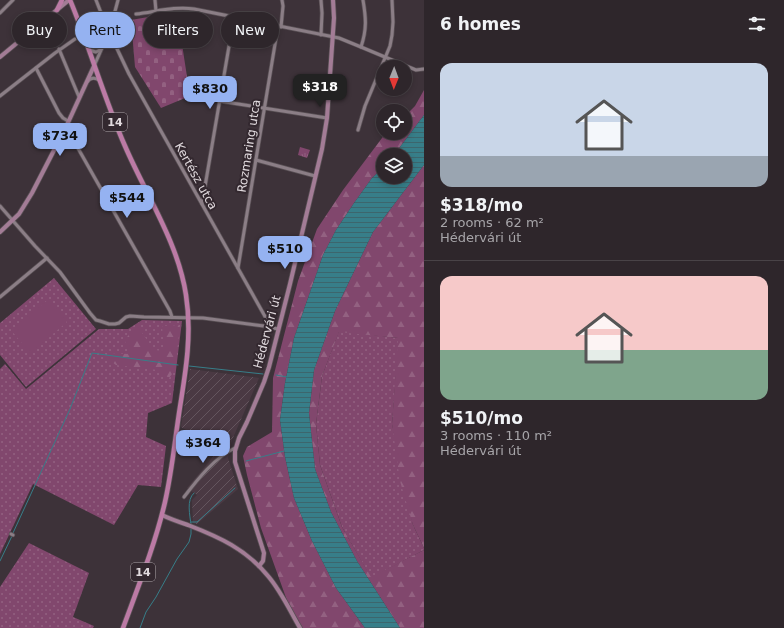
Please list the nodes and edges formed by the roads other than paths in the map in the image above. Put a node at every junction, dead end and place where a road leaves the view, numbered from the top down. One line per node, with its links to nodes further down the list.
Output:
1 (14, 0): 16 (street)
2 (62, 0): 12 (main road)
3 (69, 0): 12 (street); 19 (main road, 14)
4 (96, 0): 14 (street, Kertész utca)
5 (118, 0): 15 (street)
6 (155, 0): 13 (street)
7 (282, 0): 20 (street, Rozmaring utca)
8 (320, 0): 21 (street)
9 (333, 0): 22 (street, Hédervári út)
10 (363, 0): 24 (street)
11 (392, 0): 30 (street)
12 (57, 10): 31 (street)
13 (156, 11): 17 (street); 18 (street)
14 (101, 12)
15 (115, 12)
16 (0, 13)
17 (136, 14)
18 (221, 14)
19 (75, 15)
20 (280, 27): 21 (street); 40 (street, Rozmaring utca)
21 (321, 35): 22 (street)
22 (333, 38): 24 (street); 41 (street, Hédervári út)
23 (75, 39): 28 (street)
24 (361, 47): 30 (street)
25 (88, 48): 29 (street); 32 (main road, 14)
26 (117, 48): 47 (street, Kertész utca)
27 (228, 48): 39 (street)
28 (59, 49): 33 (street); 38 (street)
29 (102, 49): 32 (street)
30 (386, 57): 34 (street); 44 (street)
31 (0, 58)
32 (94, 66): 35 (street); 36 (main road, 14)
33 (36, 68): 37 (street); 42 (street)
34 (423, 69)
35 (86, 83): 36 (street); 38 (street)
36 (101, 83): 55 (main road, 14)
37 (0, 96)
38 (80, 97): 42 (street)
39 (219, 100): 40 (street); 47 (street)
40 (264, 108): 41 (street); 45 (street, Rozmaring utca)
41 (327, 118): 46 (street, Hédervári út)
42 (68, 122): 43 (street)
43 (66, 127): 49 (street); 54 (street)
44 (358, 130)
45 (256, 160): 46 (street); 52 (street, Rozmaring utca)
46 (315, 176): 57 (street, Hédervári út)
47 (202, 205): 52 (street, Kertész utca)
48 (0, 206): 49 (street)
49 (13, 221): 50 (street); 51 (street)
50 (0, 232)
51 (47, 258): 53 (street); 54 (street)
52 (238, 268): 56 (street, Kertész utca)
53 (0, 297)
54 (172, 317): 55 (street)
55 (188, 318): 56 (street); 60 (main road, 14)
56 (268, 327): 57 (street)
57 (278, 329): 58 (street, Hédervári út)
58 (235, 448): 59 (street); 61 (street, Hédervári út)
59 (184, 497)
60 (162, 515): 61 (street); 63 (main road, 14)
61 (259, 566): 62 (street)
62 (297, 622): 64 (street); 65 (street)
63 (123, 628)
64 (296, 628)
65 (300, 628)

